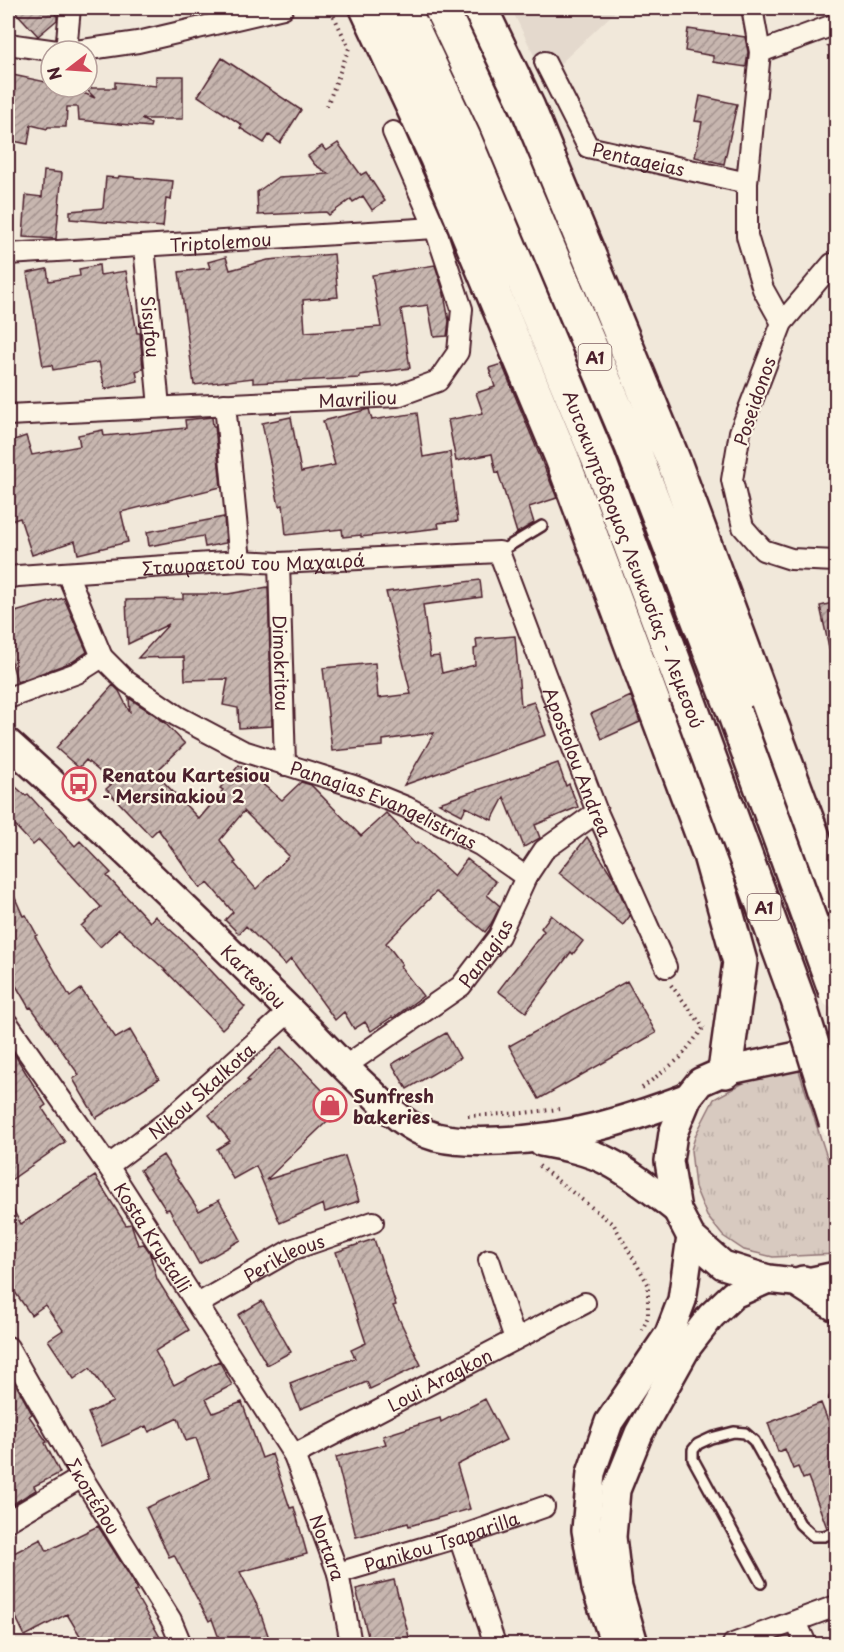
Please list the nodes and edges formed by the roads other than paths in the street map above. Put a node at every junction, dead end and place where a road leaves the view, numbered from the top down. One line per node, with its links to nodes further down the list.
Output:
1 (70, 8): 9 (street)
2 (283, 8): 12 (street)
3 (367, 8): 45 (highway)
4 (403, 8): 47 (highway, Αυτοκινητόδρομος Λευκωσίας - Λεμεσού / A1, bridge)
5 (441, 8): 40 (highway, Αυτοκινητόδρομος Λευκωσίας - Λεμεσού / A1, bridge)
6 (480, 8): 38 (highway)
7 (752, 8): 13 (street)
8 (837, 24): 13 (street)
9 (67, 39)
10 (8, 44): 11 (street)
11 (39, 48)
12 (99, 48)
13 (760, 52): 16 (street)
14 (545, 62): 16 (street, Pentageias)
15 (393, 132): 17 (street, Mavriliou)
16 (747, 183): 21 (street)
17 (435, 228): 18 (street, Triptolemou); 22 (street, Mavriliou)
18 (144, 246): 19 (street, Triptolemou); 23 (street, Sisyfou)
19 (8, 254)
20 (835, 266): 21 (street, Poseidonos)
21 (782, 322): 28 (street, Poseidonos)
22 (225, 404): 23 (street, Mavriliou); 27 (street)
23 (159, 407): 24 (street, Mavriliou)
24 (8, 415)
25 (542, 526): 26 (lane)
26 (499, 552): 29 (street, Σταυραετού του Μαχαιρά); 36 (street, Apostolou Andrea)
27 (240, 561): 29 (street, Σταυραετού του Μαχαιρά); 30 (street, Σταυραετού του Μαχαιρά)
28 (837, 561)
29 (279, 563): 35 (street, Dimokritou)
30 (67, 573): 31 (street, Σταυραετού του Μαχαιρά); 32 (street, Panagias Evangelistrias)
31 (8, 578)
32 (102, 657): 33 (street); 35 (street, Panagias Evangelistrias)
33 (8, 698)
34 (8, 743): 41 (street, Kartesiou)
35 (285, 765): 37 (street, Panagias Evangelistrias)
36 (597, 812): 37 (street, Panagias); 39 (street, Apostolou Andrea)
37 (526, 877): 44 (street, Panagias)
38 (837, 899)
39 (666, 967)
40 (837, 992)
41 (290, 1011): 44 (street, Kartesiou); 49 (street, Nikou Skalkota)
42 (8, 1024): 49 (street, Kosta Krystalli)
43 (837, 1048): 45 (street)
44 (344, 1067): 48 (street, Kartesiou)
45 (725, 1071): 46 (street)
46 (688, 1097): 48 (street, Kartesiou); 50 (street)
47 (837, 1122)
48 (528, 1140): 50 (street, Kartesiou)
49 (108, 1166): 58 (street, Kosta Krystalli)
50 (678, 1210): 52 (street)
51 (373, 1222): 58 (street, Perikleous)
52 (691, 1236): 55 (street); 75 (street)
53 (489, 1260): 60 (street)
54 (837, 1276): 56 (street)
55 (768, 1279): 56 (street); 76 (street)
56 (803, 1283): 59 (highway)
57 (585, 1303): 60 (street, Loui Aragkon)
58 (198, 1304): 62 (street, Kosta Krystalli)
59 (837, 1304)
60 (515, 1339): 62 (street, Loui Aragkon)
61 (8, 1347): 63 (street, Σκοπέλου)
62 (294, 1455): 68 (street, Nortara)
63 (82, 1477): 65 (street); 72 (street, Σκοπέλου)
64 (544, 1508): 67 (street, Panikou Tsaparilla)
65 (8, 1521)
66 (837, 1532): 69 (lane)
67 (459, 1538): 68 (street, Panikou Tsaparilla); 74 (street)
68 (338, 1573): 73 (street, Nortara)
69 (761, 1583)
70 (837, 1606): 71 (street)
71 (795, 1622): 77 (street); 78 (street)
72 (181, 1644)
73 (351, 1644)
74 (495, 1644)
75 (615, 1644)
76 (634, 1644)
77 (733, 1644)
78 (806, 1644)

